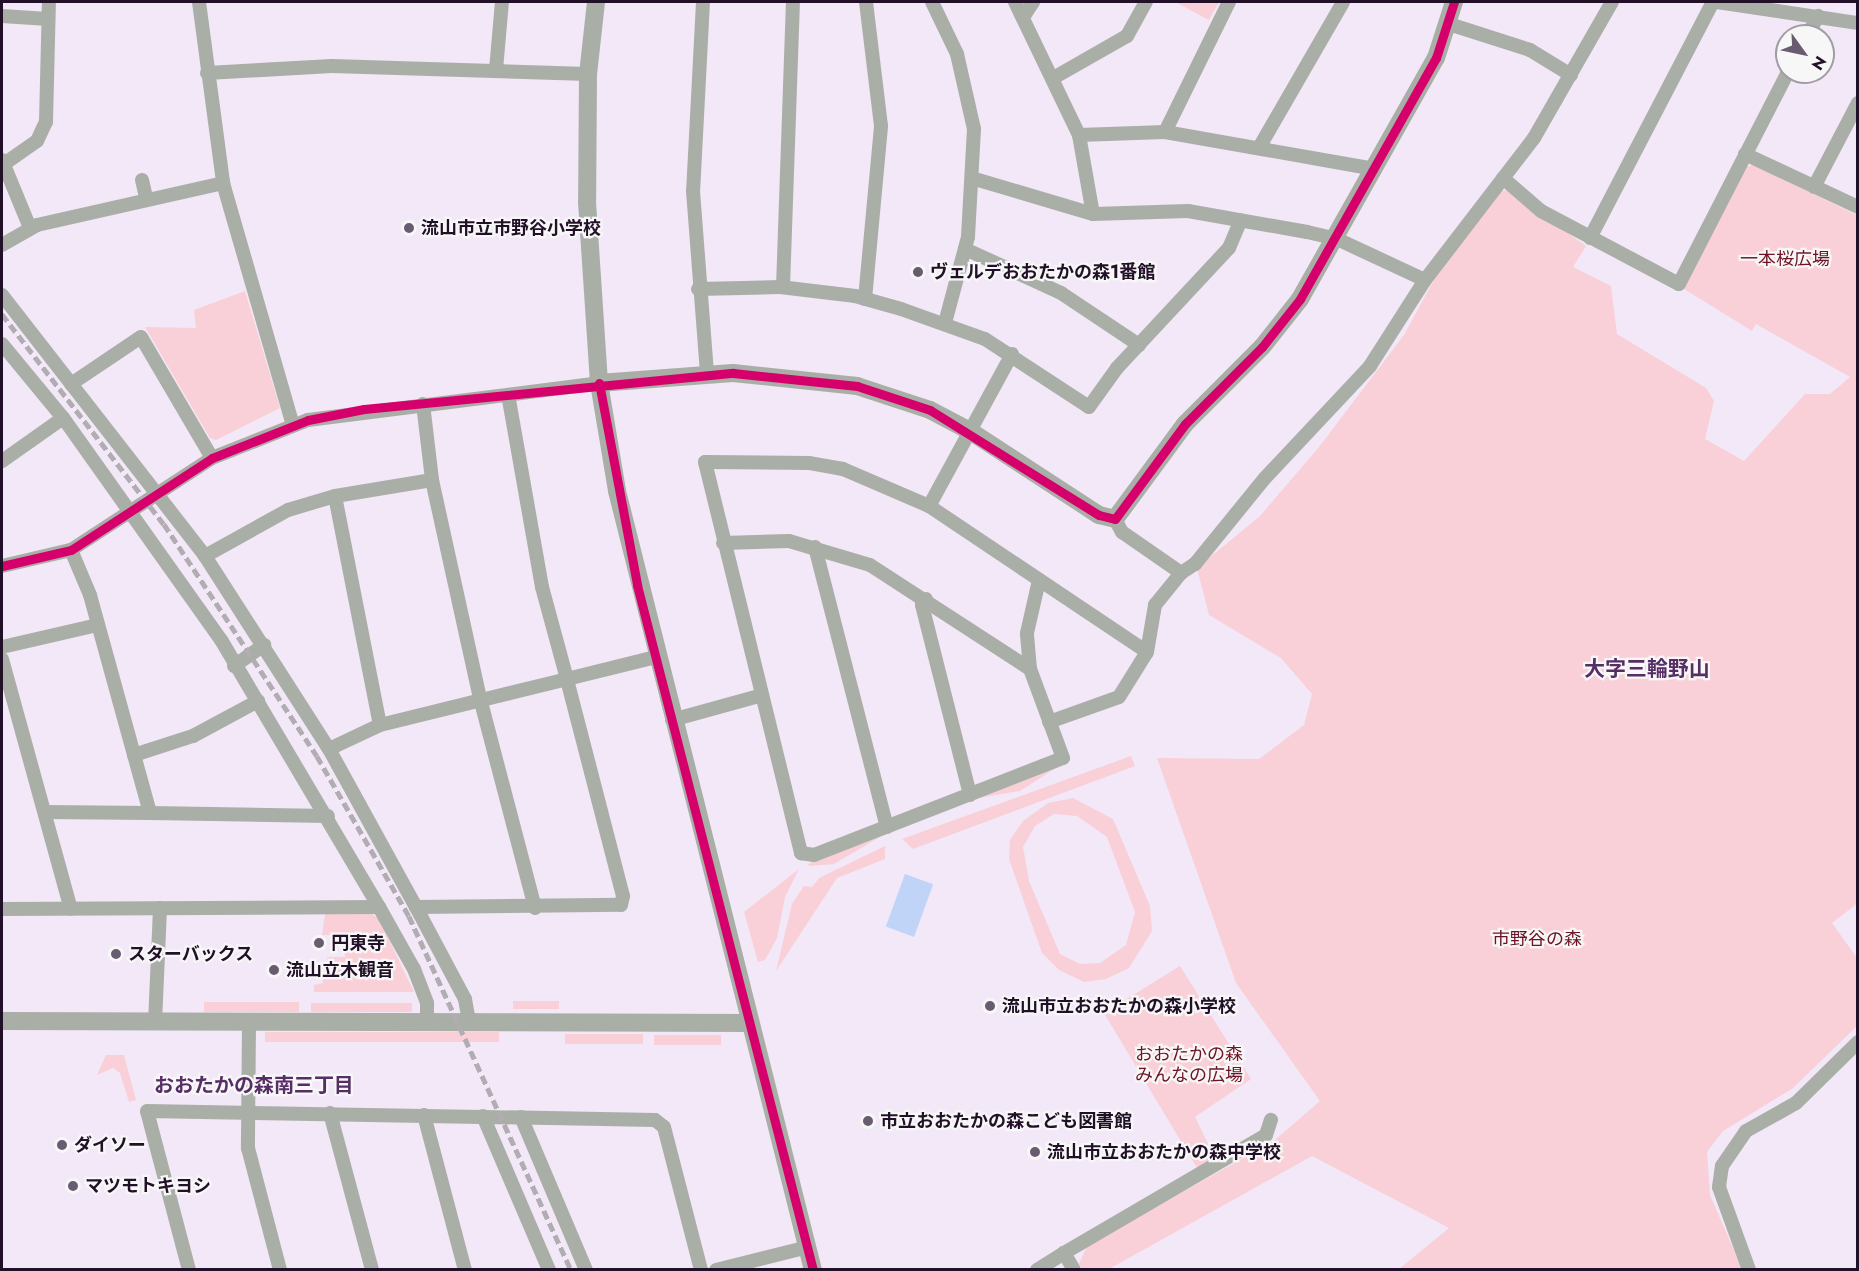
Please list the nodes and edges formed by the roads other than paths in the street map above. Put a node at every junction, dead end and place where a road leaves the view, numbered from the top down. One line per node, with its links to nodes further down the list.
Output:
1 (50, 2): 20 (street)
2 (199, 2): 25 (street)
3 (502, 2): 24 (street)
4 (596, 2): 26 (street)
5 (703, 2): 53 (street)
6 (793, 2): 52 (street)
7 (866, 2): 55 (street)
8 (932, 2): 38 (street)
9 (1015, 2): 18 (street)
10 (1033, 2): 18 (street)
11 (1146, 2): 28 (street)
12 (1229, 2): 31 (street)
13 (1343, 2): 33 (street)
14 (1454, 2): 22 (street)
15 (1612, 2): 27 (street)
16 (1715, 2): 19 (street); 47 (street)
17 (2, 16): 20 (street)
18 (1024, 16): 28 (street)
19 (1818, 16): 21 (street); 23 (street)
20 (48, 19): 35 (street)
21 (1857, 23)
22 (1449, 24): 27 (street); 36 (street)
23 (1814, 24)
24 (495, 70): 25 (street); 26 (street)
25 (207, 73): 40 (street)
26 (588, 74): 61 (street)
27 (1571, 75): 37 (street)
28 (1055, 77): 32 (street)
29 (1782, 84): 34 (street)
30 (1857, 103): 41 (street)
31 (1165, 132): 32 (street); 33 (street)
32 (1079, 135): 44 (street)
33 (1260, 146): 36 (street)
34 (1745, 154): 41 (street); 47 (street)
35 (3, 162): 46 (street)
36 (1375, 169): 48 (street)
37 (1503, 178): 47 (street); 51 (street)
38 (975, 179): 44 (street); 50 (street)
39 (142, 180): 42 (street)
40 (223, 183): 42 (street); 66 (street)
41 (1814, 187): 43 (street)
42 (146, 198): 46 (street)
43 (1857, 207)
44 (1093, 214): 45 (street)
45 (1240, 220): 48 (street); 58 (street)
46 (30, 228): 49 (street)
47 (1590, 238)
48 (1334, 239): 51 (street); 75 (street)
49 (2, 244)
50 (965, 249): 56 (street); 58 (street)
51 (1425, 280): 81 (street)
52 (783, 287): 53 (street); 55 (street)
53 (698, 289): 60 (street)
54 (2, 295): 62 (street)
55 (865, 299): 56 (street)
56 (945, 323): 59 (street)
57 (2, 344): 65 (street)
58 (1139, 345): 59 (street)
59 (1012, 354): 67 (street)
60 (706, 375): 61 (street); 67 (street)
61 (599, 383): 63 (street); 88 (street)
62 (71, 384): 68 (street); 71 (street)
63 (508, 395): 64 (street); 92 (street)
64 (423, 404): 66 (street); 70 (street)
65 (63, 418): 69 (street); 74 (street)
66 (293, 425): 68 (street)
67 (970, 431): 73 (street); 75 (street)
68 (212, 458): 71 (street)
69 (2, 461)
70 (432, 480): 72 (street); 95 (street)
71 (159, 492): 74 (street); 79 (street)
72 (335, 496): 79 (street); 98 (street)
73 (929, 506): 76 (street); 82 (street)
74 (133, 512): 78 (street); 90 (street)
75 (1115, 519): 81 (street)
76 (723, 543): 77 (street); 93 (street)
77 (814, 547): 83 (street); 105 (street)
78 (71, 550): 80 (street); 84 (street)
79 (205, 556): 85 (street)
80 (2, 566)
81 (1181, 573): 87 (street)
82 (1039, 579): 87 (street); 91 (street)
83 (926, 599): 91 (street); 101 (street)
84 (97, 625): 86 (street); 100 (street)
85 (264, 645): 90 (street); 99 (street)
86 (2, 647)
87 (1147, 652): 97 (street)
88 (656, 657): 92 (street); 96 (street)
89 (2, 659): 102 (street)
90 (234, 666): 94 (street)
91 (1030, 669): 97 (street)
92 (567, 679): 95 (street); 109 (street)
93 (762, 695): 96 (street); 105 (street)
94 (258, 701): 100 (street); 104 (street)
95 (481, 702): 98 (street); 109 (street)
96 (672, 720): 117 (street)
97 (1049, 722): 101 (street)
98 (380, 725): 99 (street)
99 (329, 749): 107 (street)
100 (134, 755): 103 (street)
101 (970, 795): 105 (street)
102 (45, 813): 103 (street); 111 (street)
103 (150, 813): 104 (street)
104 (328, 816): 106 (street)
105 (886, 827)
106 (379, 907): 108 (street); 116 (street)
107 (416, 907): 109 (street); 114 (street)
108 (160, 908): 111 (street); 115 (street)
109 (535, 908)
110 (2, 909): 111 (street)
111 (71, 909)
112 (2, 1021): 115 (street)
113 (249, 1022): 115 (street); 116 (street); 119 (street)
114 (469, 1022): 116 (street); 117 (street)
115 (155, 1023)
116 (427, 1023)
117 (750, 1023): 125 (street)
118 (1857, 1042): 138 (street)
119 (249, 1112): 120 (street); 127 (street); 128 (street)
120 (330, 1113): 121 (street); 129 (street)
121 (424, 1115): 122 (street); 130 (street)
122 (483, 1116): 123 (street); 131 (street)
123 (521, 1117): 132 (street); 133 (street)
124 (1271, 1120): 126 (street)
125 (808, 1247): 134 (street); 135 (street)
126 (1064, 1253): 136 (street); 137 (street)
127 (189, 1269)
128 (280, 1269)
129 (372, 1269)
130 (465, 1269)
131 (549, 1269)
132 (585, 1269)
133 (700, 1269)
134 (716, 1269)
135 (813, 1269)
136 (1037, 1269)
137 (1074, 1269)
138 (1749, 1269)

